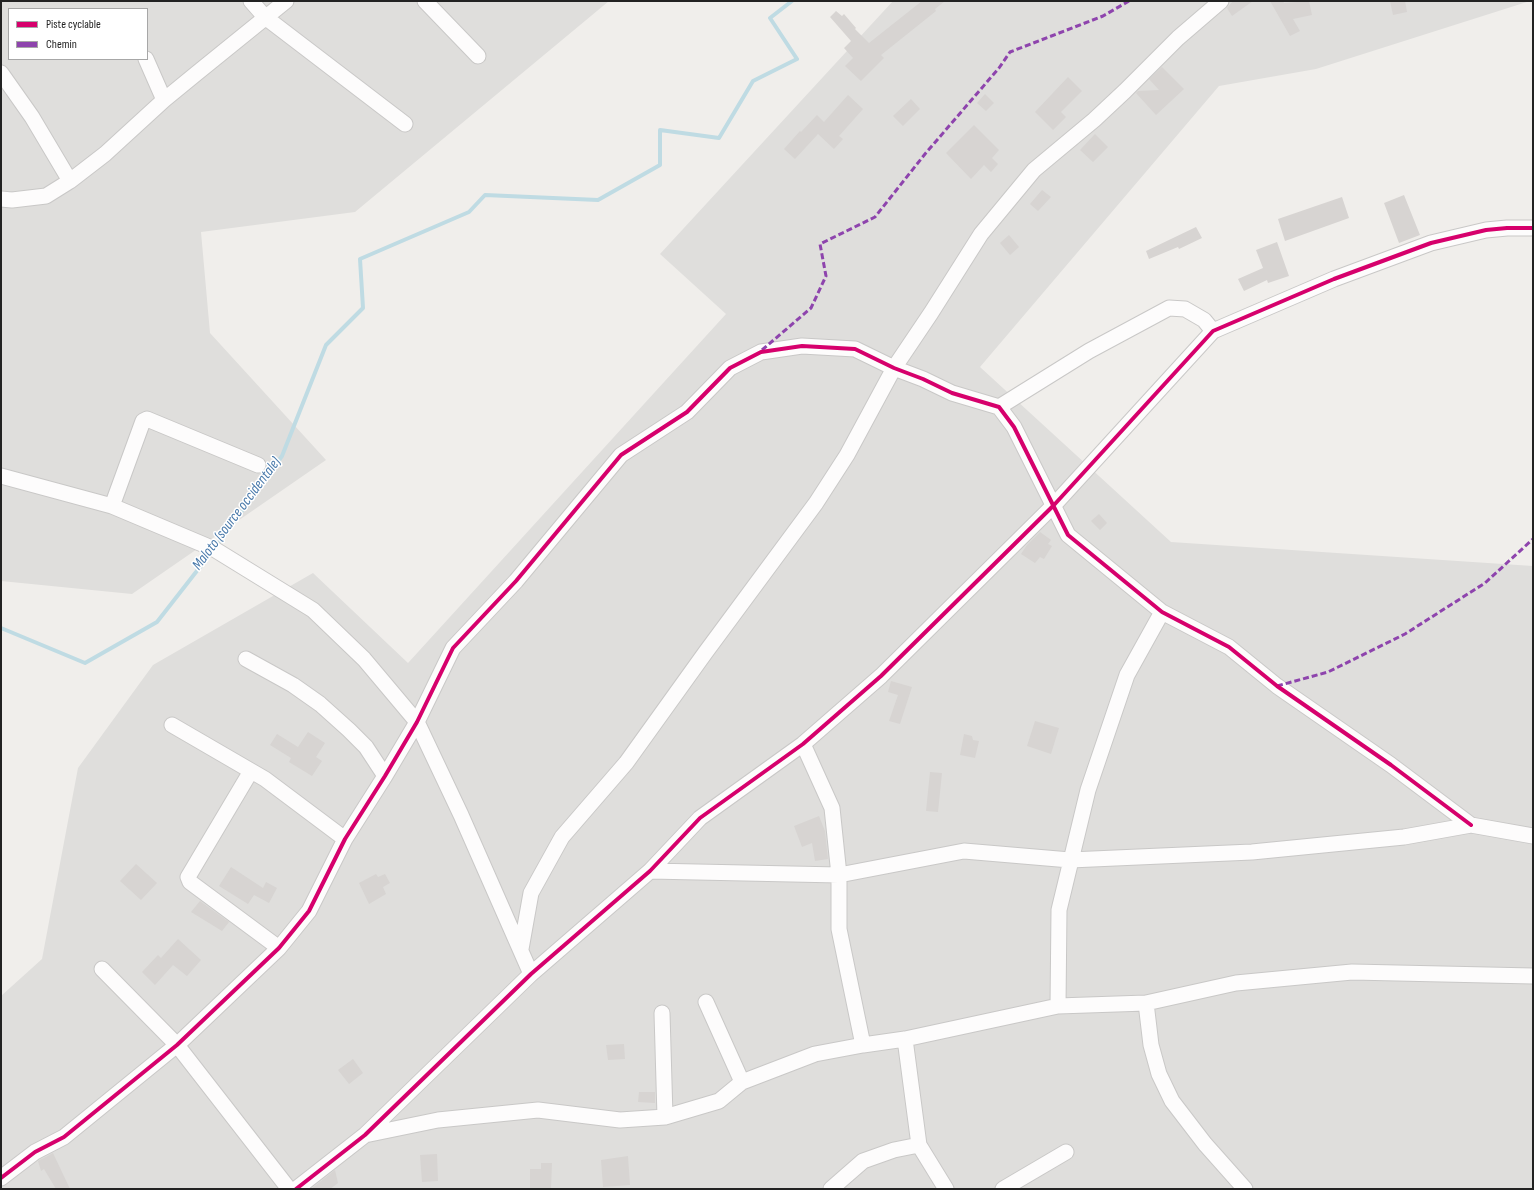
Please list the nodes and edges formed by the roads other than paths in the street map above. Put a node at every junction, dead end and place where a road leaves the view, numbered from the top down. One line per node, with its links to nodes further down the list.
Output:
1 (251, 1): 5 (street)
2 (286, 1): 5 (street)
3 (425, 1): 6 (street)
4 (1221, 1): 15 (street)
5 (266, 17): 9 (street); 10 (street)
6 (478, 56)
7 (146, 60): 9 (street)
8 (1, 73): 11 (street)
9 (164, 100): 11 (street)
10 (405, 124)
11 (70, 181): 12 (street)
12 (1, 199)
13 (1533, 228): 14 (street)
14 (1212, 331): 16 (street); 20 (street)
15 (894, 368): 16 (street); 23 (street); 35 (street)
16 (998, 407): 20 (street)
17 (258, 466): 19 (street)
18 (1, 476): 19 (street)
19 (112, 506): 23 (street)
20 (1054, 506): 21 (street); 25 (street)
21 (1162, 612): 28 (street); 31 (street)
22 (246, 659): 27 (street)
23 (417, 722): 27 (street); 35 (street)
24 (172, 725): 26 (street)
25 (803, 744): 32 (street); 33 (street)
26 (251, 771): 30 (street); 34 (street)
27 (385, 776): 30 (street)
28 (1471, 825): 29 (street); 31 (street)
29 (1533, 836)
30 (345, 839): 34 (street)
31 (1070, 860): 33 (street); 41 (street)
32 (650, 871): 33 (street); 37 (street)
33 (839, 875): 45 (street)
34 (278, 948): 44 (street)
35 (521, 949): 37 (street)
36 (102, 969): 44 (street)
37 (531, 974): 48 (street)
38 (1533, 976): 40 (street)
39 (706, 1002): 46 (street)
40 (1146, 1003): 41 (street); 57 (street)
41 (1058, 1006): 43 (street)
42 (662, 1013): 47 (street)
43 (905, 1040): 45 (street); 49 (street)
44 (177, 1045): 51 (street); 52 (street)
45 (862, 1045): 46 (street)
46 (742, 1082): 47 (street)
47 (665, 1118): 48 (street)
48 (365, 1135): 53 (street)
49 (919, 1145): 54 (street); 55 (street)
50 (1066, 1152): 56 (street)
51 (1, 1178)
52 (289, 1189)
53 (296, 1189)
54 (832, 1189)
55 (946, 1189)
56 (1003, 1189)
57 (1245, 1189)

